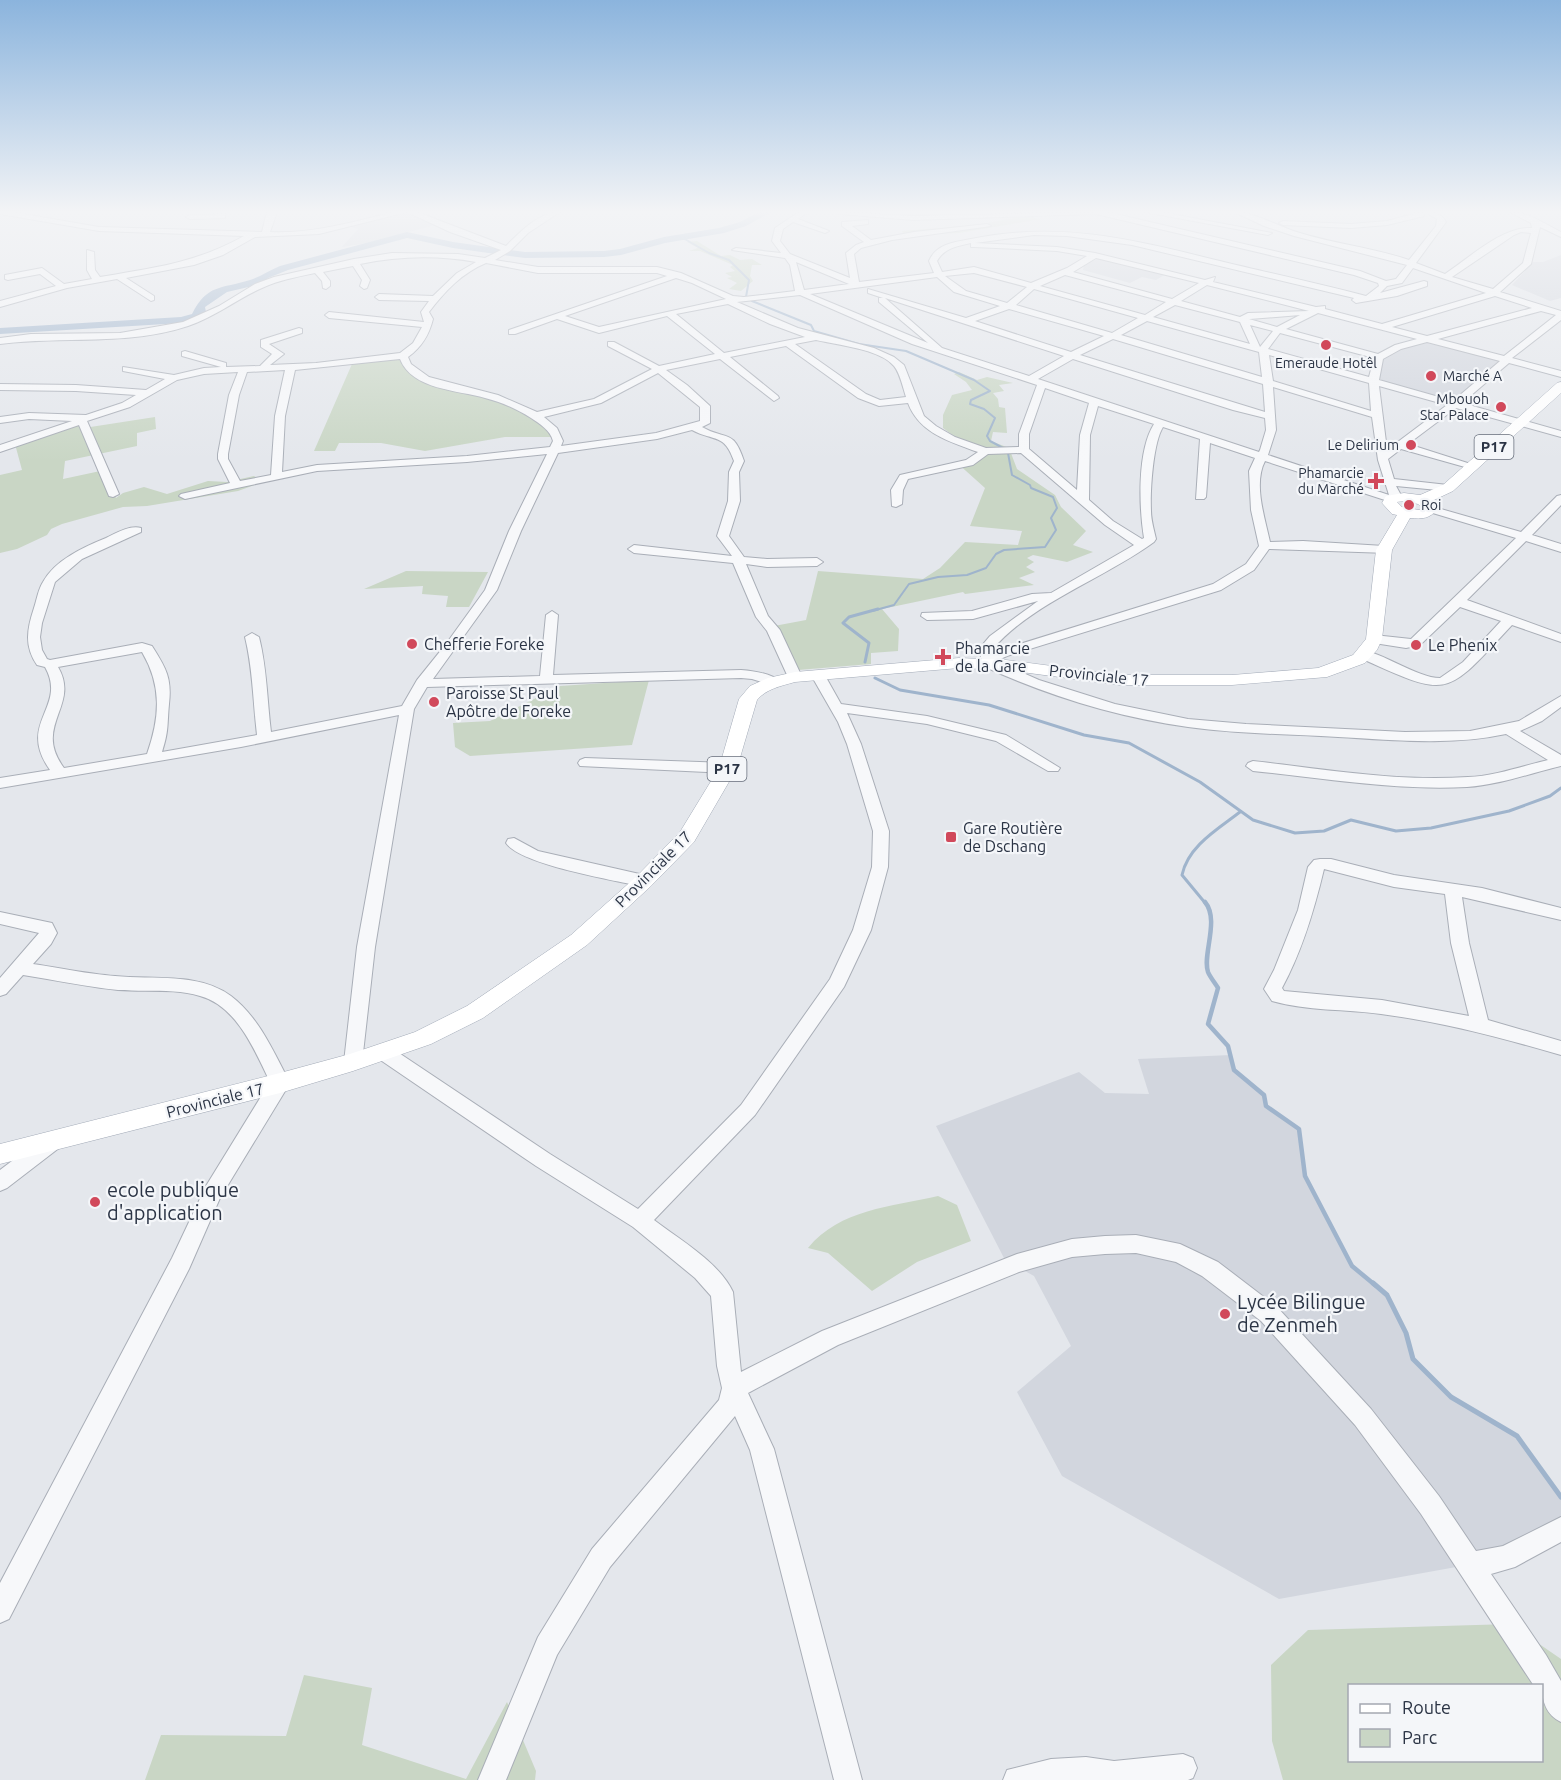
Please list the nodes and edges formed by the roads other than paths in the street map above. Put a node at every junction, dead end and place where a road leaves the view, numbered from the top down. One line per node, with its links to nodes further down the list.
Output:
1 (33, 295): 29 (street)
2 (147, 295): 24 (street)
3 (244, 295): 48 (street)
4 (439, 295): 25 (street)
5 (619, 295): 35 (street)
6 (730, 295): 27 (street)
7 (778, 295): 27 (street)
8 (806, 295): 52 (street)
9 (876, 295): 52 (street)
10 (883, 295): 39 (street)
11 (973, 295): 30 (street)
12 (1025, 295): 30 (street)
13 (1064, 295): 36 (street)
14 (1160, 295): 26 (street)
15 (1182, 295): 26 (street)
16 (1256, 295): 32 (street)
17 (1359, 295): 23 (street)
18 (1370, 295): 23 (street)
19 (1382, 295): 23 (street)
20 (1487, 295): 42 (street)
21 (1501, 295): 31 (street)
22 (379, 297): 25 (street)
23 (1367, 297): 32 (street)
24 (151, 298)
25 (435, 299): 40 (street)
26 (1175, 299): 36 (street); 37 (street)
27 (742, 300): 33 (street); 46 (street)
28 (1561, 303): 31 (street)
29 (0, 304)
30 (1006, 306): 39 (street); 45 (street)
31 (1543, 307): 38 (street); 47 (street)
32 (1315, 311): 37 (street); 41 (street); 42 (street)
33 (669, 312): 35 (street); 54 (street)
34 (329, 315): 40 (street)
35 (556, 316): 44 (street)
36 (1146, 318): 45 (street); 51 (street)
37 (1245, 318): 41 (street); 51 (street)
38 (1559, 319): 58 (street)
39 (964, 322): 57 (street)
40 (427, 325): 56 (street)
41 (1282, 327): 51 (street); 55 (street)
42 (1382, 327): 47 (street)
43 (299, 331): 62 (street)
44 (512, 332)
45 (1110, 336): 57 (street); 68 (street)
46 (816, 337): 50 (street); 74 (street)
47 (1428, 339): 55 (street); 58 (street)
48 (0, 341)
49 (611, 344): 63 (street)
50 (789, 344): 54 (street); 74 (street)
51 (1260, 349): 68 (street); 69 (street)
52 (943, 352): 67 (street)
53 (185, 354): 60 (street)
54 (721, 355): 63 (street); 73 (street)
55 (1382, 355): 69 (street)
56 (403, 356): 59 (street); 77 (street)
57 (1072, 356): 67 (street); 78 (street)
58 (1507, 360): 65 (street); 76 (street)
59 (291, 367): 62 (street); 95 (street)
60 (229, 368): 61 (street); 66 (street)
61 (244, 368): 62 (street); 97 (street)
62 (263, 368)
63 (661, 368): 77 (street); 84 (street)
64 (126, 369): 66 (street)
65 (1561, 374)
66 (174, 378): 72 (street)
67 (1036, 382): 75 (street); 90 (street)
68 (1268, 382): 78 (street); 79 (street)
69 (1374, 383): 76 (street); 79 (street)
70 (1561, 386): 83 (main road, P17)
71 (0, 387): 72 (street)
72 (147, 393): 81 (street)
73 (774, 398)
74 (911, 400): 91 (street)
75 (1095, 402): 82 (street); 103 (street)
76 (1455, 404): 83 (street); 87 (street)
77 (536, 416): 89 (street)
78 (1270, 416): 92 (street)
79 (1378, 416): 93 (street)
80 (0, 420): 81 (street)
81 (85, 420): 88 (street); 99 (street)
82 (1160, 423): 86 (street); 109 (street)
83 (1522, 423): 85 (street); 94 (main road, P17)
84 (694, 427): 89 (street); 114 (street)
85 (1561, 434)
86 (1205, 438): 92 (street); 101 (street)
87 (1402, 446): 93 (street); 94 (street)
88 (0, 449)
89 (555, 449): 95 (street); 130 (street)
90 (1024, 450): 91 (street); 103 (street)
91 (985, 451): 104 (street)
92 (1260, 457): 105 (street); 110 (street)
93 (1383, 458): 96 (street)
94 (1472, 466): 98 (main road, P17)
95 (276, 475): 97 (street)
96 (1389, 482): 98 (street); 105 (street)
97 (236, 485): 100 (street)
98 (1448, 488): 106 (main road, P17)
99 (113, 494)
100 (185, 496)
101 (1200, 497)
102 (1561, 498): 108 (street)
103 (1083, 501): 109 (street)
104 (896, 504)
105 (1397, 504): 106 (main road); 113 (main road)
106 (1426, 505): 108 (street)
107 (138, 530): 125 (street)
108 (1523, 537): 111 (street); 117 (street)
109 (1142, 545): 116 (street)
110 (1265, 546): 113 (street); 124 (street)
111 (1561, 548)
112 (634, 549): 114 (street)
113 (1384, 550): 123 (main road)
114 (738, 560): 115 (street); 127 (street)
115 (817, 562)
116 (1054, 597): 119 (street); 124 (street)
117 (1457, 601): 120 (street); 123 (street)
118 (552, 615): 128 (street)
119 (927, 616)
120 (1510, 619): 122 (street); 123 (street)
121 (252, 637): 135 (street)
122 (1561, 638)
123 (1369, 646): 124 (main road, Provinciale 17 / P17)
124 (989, 661): 126 (main road, Provinciale 17 / P17); 134 (street)
125 (50, 664): 136 (street); 142 (street)
126 (818, 675): 127 (main road, Provinciale 17 / P17); 132 (street)
127 (795, 677): 129 (main road, Provinciale 17 / P17)
128 (546, 680): 129 (street); 130 (street)
129 (774, 682): 140 (main road, Provinciale 17 / P17)
130 (422, 683): 133 (street)
131 (1561, 700): 134 (street)
132 (836, 707): 141 (street); 159 (street)
133 (407, 710): 135 (street); 154 (street)
134 (1509, 730): 137 (street)
135 (264, 738): 136 (street)
136 (153, 757): 142 (street)
137 (1561, 761): 139 (street)
138 (585, 763): 140 (street)
139 (1253, 766)
140 (728, 768): 145 (main road, Provinciale 17 / P17)
141 (1053, 768)
142 (60, 773): 143 (street)
143 (0, 783)
144 (514, 843): 145 (street)
145 (644, 881): 153 (main road, Provinciale 17 / P17)
146 (1453, 889): 147 (street); 151 (street); 151 (street)
147 (1561, 914)
148 (0, 918): 149 (street)
149 (21, 968): 150 (street); 155 (street)
150 (0, 989)
151 (1480, 1025): 152 (street)
152 (1561, 1048)
153 (384, 1052): 154 (main road, Provinciale 17 / P17); 159 (street)
154 (353, 1062): 155 (main road, Provinciale 17 / P17)
155 (280, 1083): 156 (main road, Provinciale 17 / P17); 163 (street)
156 (52, 1142): 157 (main road, Provinciale 17 / P17); 158 (street)
157 (0, 1154)
158 (0, 1182)
159 (640, 1221): 160 (street)
160 (734, 1388): 162 (street); 166 (street); 167 (street)
161 (1561, 1530): 162 (street)
162 (1470, 1564): 164 (street)
163 (0, 1610)
164 (1561, 1708)
165 (1183, 1768): 168 (street)
166 (492, 1780)
167 (848, 1780)
168 (1017, 1780)

